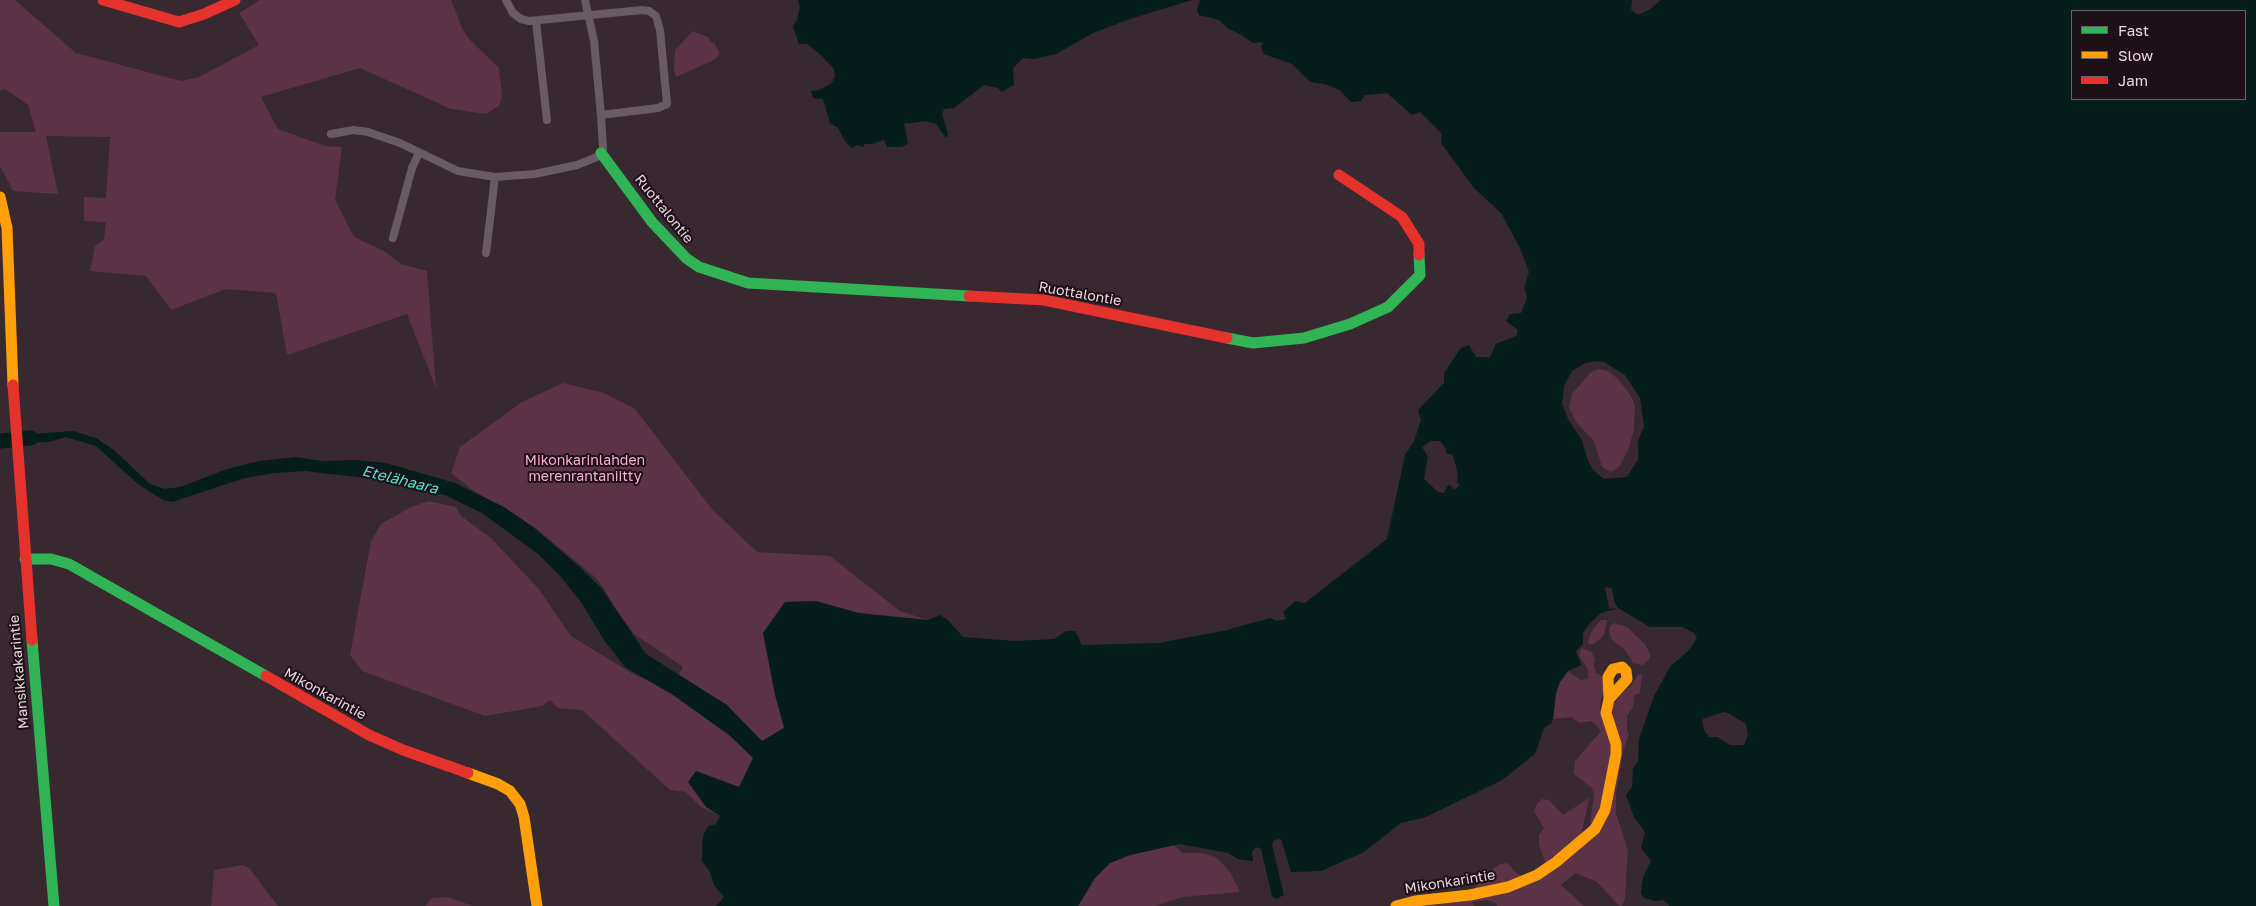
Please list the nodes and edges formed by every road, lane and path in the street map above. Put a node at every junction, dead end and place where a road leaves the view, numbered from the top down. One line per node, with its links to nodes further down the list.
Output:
1 (103, 0): 2 (street)
2 (236, 0)
3 (506, 0): 6 (street)
4 (585, 0): 5 (street)
5 (590, 16): 6 (street); 7 (street); 7 (street)
6 (536, 21): 8 (street)
7 (601, 115): 10 (street)
8 (547, 120)
9 (331, 134): 11 (street)
10 (601, 152): 12 (street, Ruottalontie); 13 (street)
11 (419, 153): 13 (street); 15 (street)
12 (1339, 176)
13 (495, 177): 16 (street)
14 (0, 197): 17 (street, Mansikkakarintie)
15 (393, 238)
16 (486, 253)
17 (24, 560): 19 (street, Mansikkakarintie); 20 (street, Mikonkarintie)
18 (1608, 699): 21 (street, Mikonkarintie)
19 (54, 906)
20 (538, 906)
21 (1396, 906)

